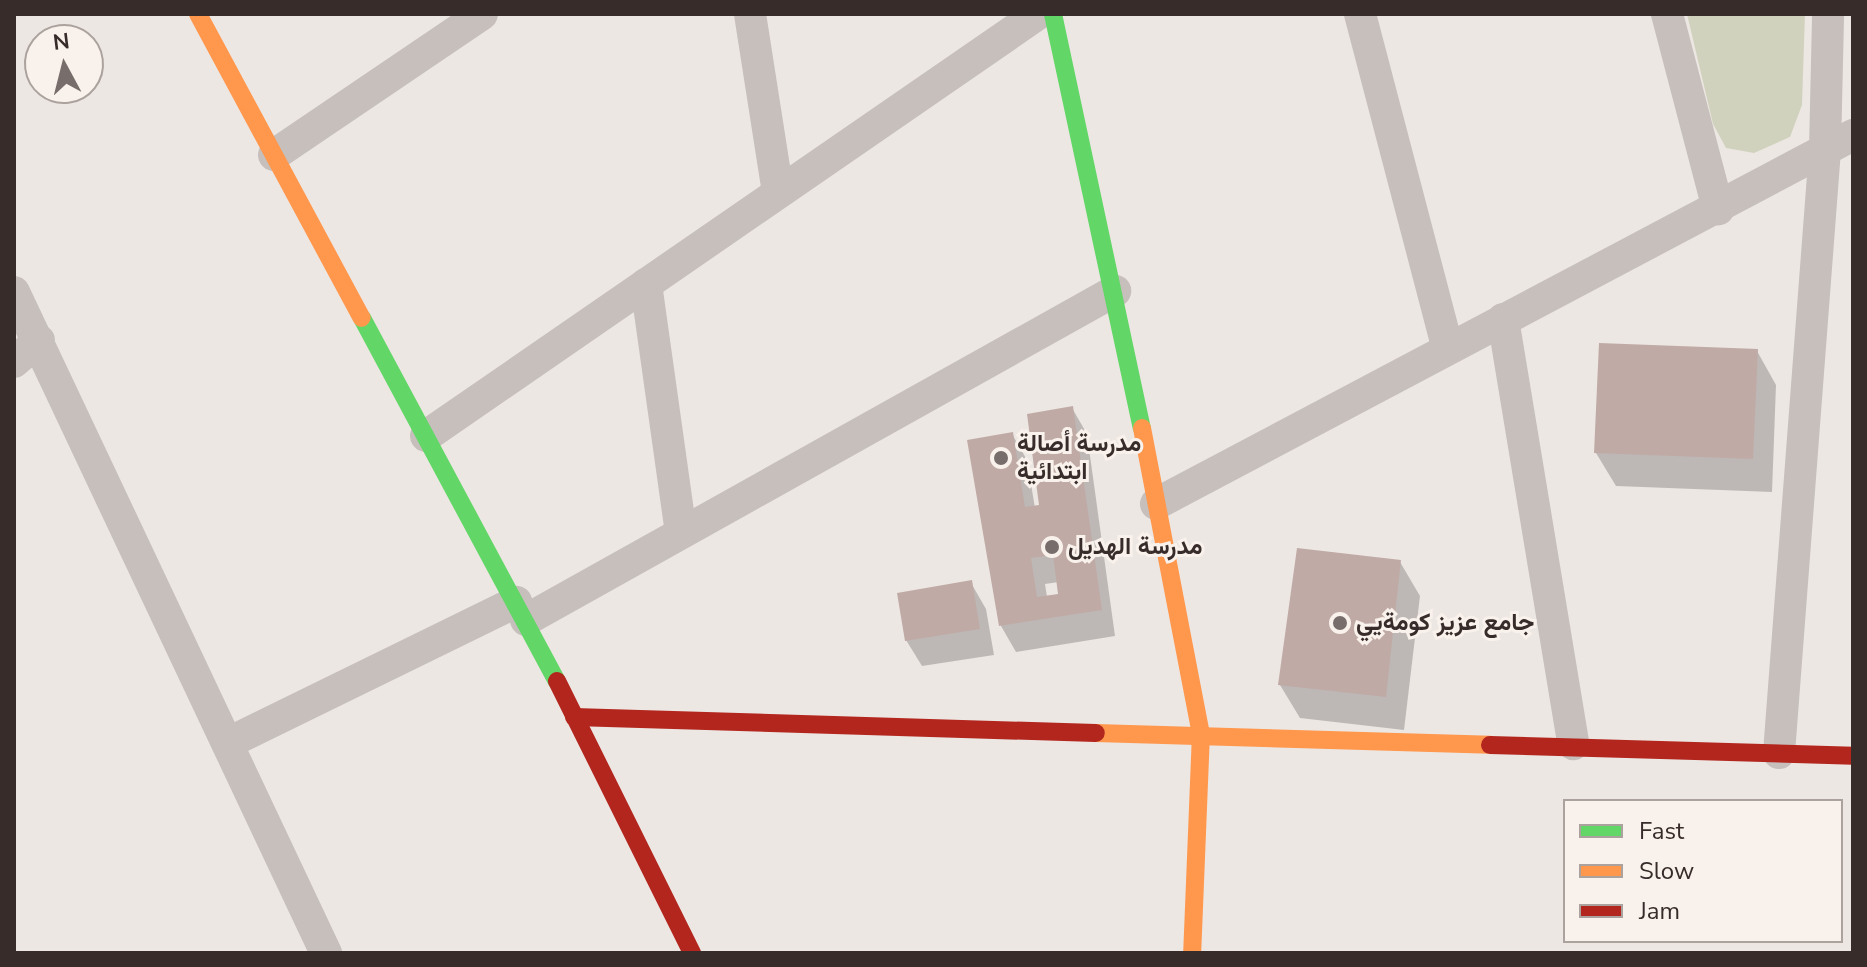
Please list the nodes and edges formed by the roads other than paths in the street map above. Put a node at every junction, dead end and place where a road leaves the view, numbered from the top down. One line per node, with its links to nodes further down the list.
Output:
1 (198, 14): 10 (street)
2 (482, 14): 10 (street)
3 (750, 14): 11 (street)
4 (1038, 14): 11 (street)
5 (1053, 14): 14 (street)
6 (1360, 14): 18 (street)
7 (1667, 14): 12 (street)
8 (1828, 14): 9 (street)
9 (1839, 142): 12 (street); 28 (street)
10 (274, 155): 20 (street)
11 (778, 193): 13 (street)
12 (1718, 209): 16 (street)
13 (646, 284): 20 (street); 22 (street)
14 (1115, 291): 21 (street); 22 (street)
15 (14, 292): 17 (street)
16 (1503, 319): 18 (street); 27 (street)
17 (39, 340): 19 (street); 26 (street)
18 (1448, 349): 21 (street)
19 (14, 362)
20 (426, 436): 23 (street)
21 (1156, 504): 25 (street)
22 (681, 533): 23 (street)
23 (521, 611): 24 (street); 26 (street)
24 (574, 717): 25 (street); 31 (street)
25 (1201, 733): 27 (street); 32 (street)
26 (228, 743): 30 (street)
27 (1573, 744): 28 (street)
28 (1779, 753): 29 (street)
29 (1853, 756)
30 (326, 953)
31 (692, 953)
32 (1192, 953)

